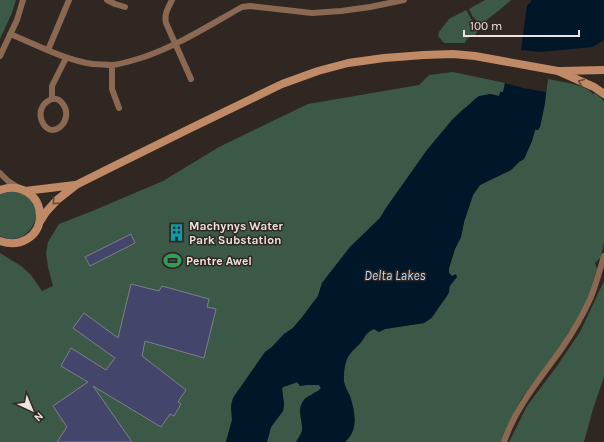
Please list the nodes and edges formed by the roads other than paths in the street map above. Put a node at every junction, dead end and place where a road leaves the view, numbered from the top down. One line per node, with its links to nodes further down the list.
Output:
1 (24, 0): 7 (street)
2 (69, 0): 9 (street)
3 (107, 0): 6 (street)
4 (172, 0): 8 (street)
5 (404, 0): 8 (street)
6 (125, 7)
7 (10, 34): 9 (street); 10 (street)
8 (176, 44): 12 (street); 15 (street)
9 (48, 50): 11 (street)
10 (0, 56)
11 (66, 58): 12 (street); 17 (street)
12 (112, 65): 18 (street)
13 (604, 70): 14 (main road)
14 (558, 71): 16 (main road, one-way to 14); 20 (main road)
15 (191, 79)
16 (604, 94)
17 (52, 99): 17 (street)
18 (119, 108)
19 (0, 173): 22 (street)
20 (76, 185): 22 (main road); 23 (main road, one-way to 23)
21 (0, 190): 22 (main road)
22 (22, 190): 23 (main road)
23 (38, 223): 24 (main road)
24 (0, 242)
25 (604, 256): 26 (street)
26 (504, 442)

